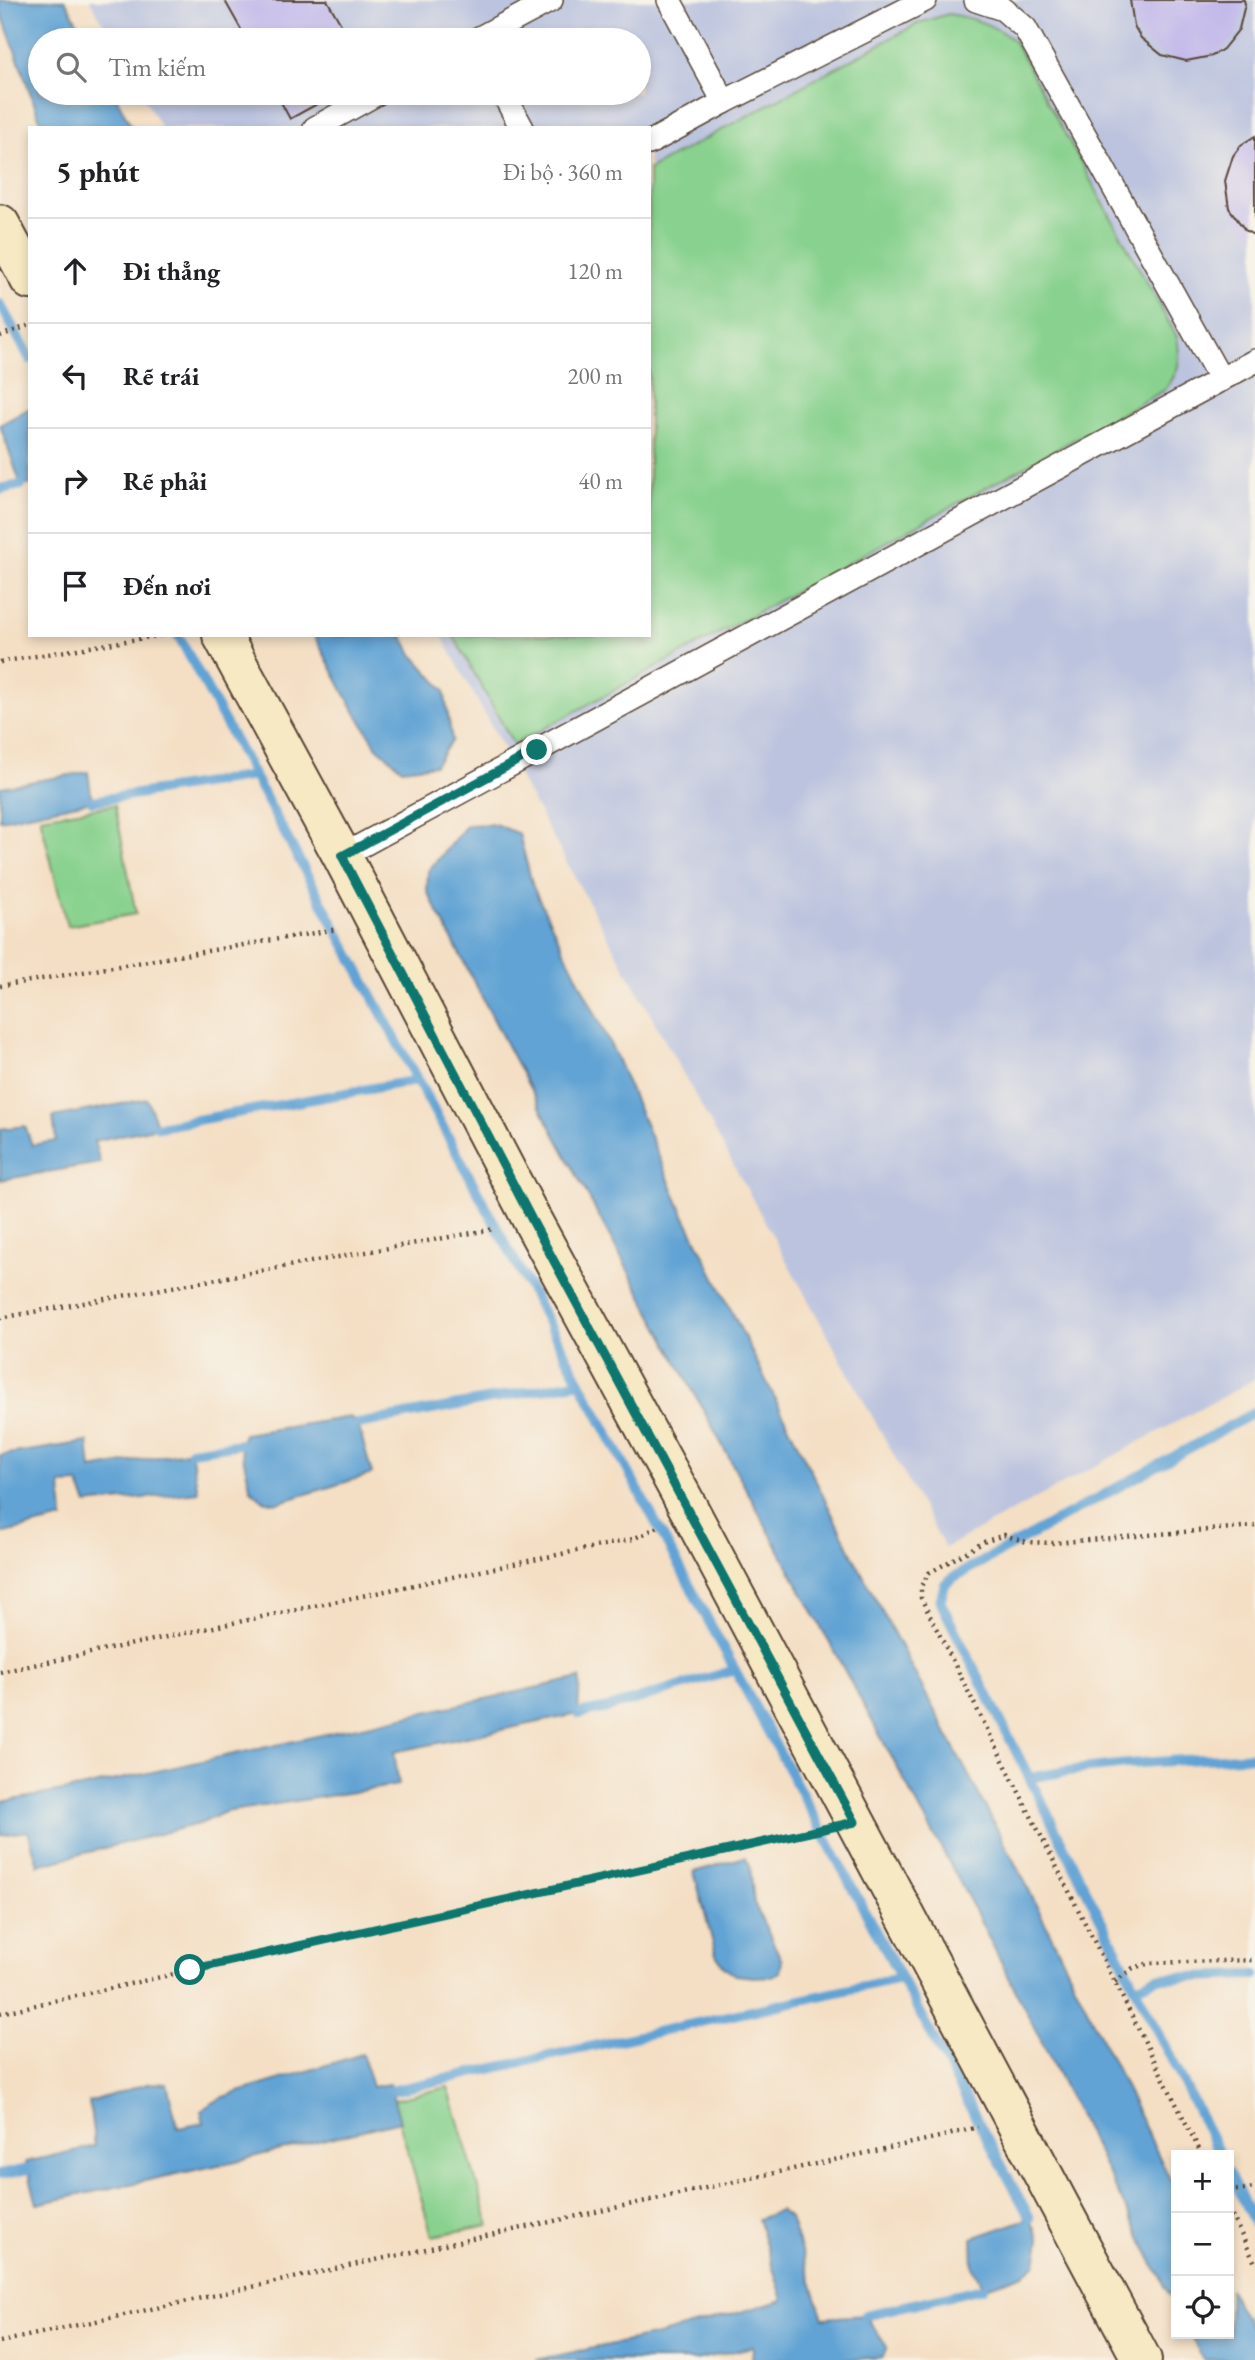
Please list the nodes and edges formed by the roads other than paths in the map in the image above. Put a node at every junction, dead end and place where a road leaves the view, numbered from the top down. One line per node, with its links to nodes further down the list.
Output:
1 (551, 0): 5 (lane)
2 (669, 0): 6 (lane)
3 (925, 0): 6 (lane)
4 (976, 0): 15 (lane)
5 (498, 28)
6 (724, 102): 11 (lane)
7 (357, 105): 9 (lane)
8 (510, 105): 10 (lane)
9 (320, 126)
10 (521, 126)
11 (651, 142)
12 (0, 224): 13 (street)
13 (28, 275)
14 (1255, 361): 15 (lane)
15 (1221, 380): 17 (lane)
16 (223, 637): 17 (street)
17 (342, 856): 18 (street)
18 (1142, 2360)

